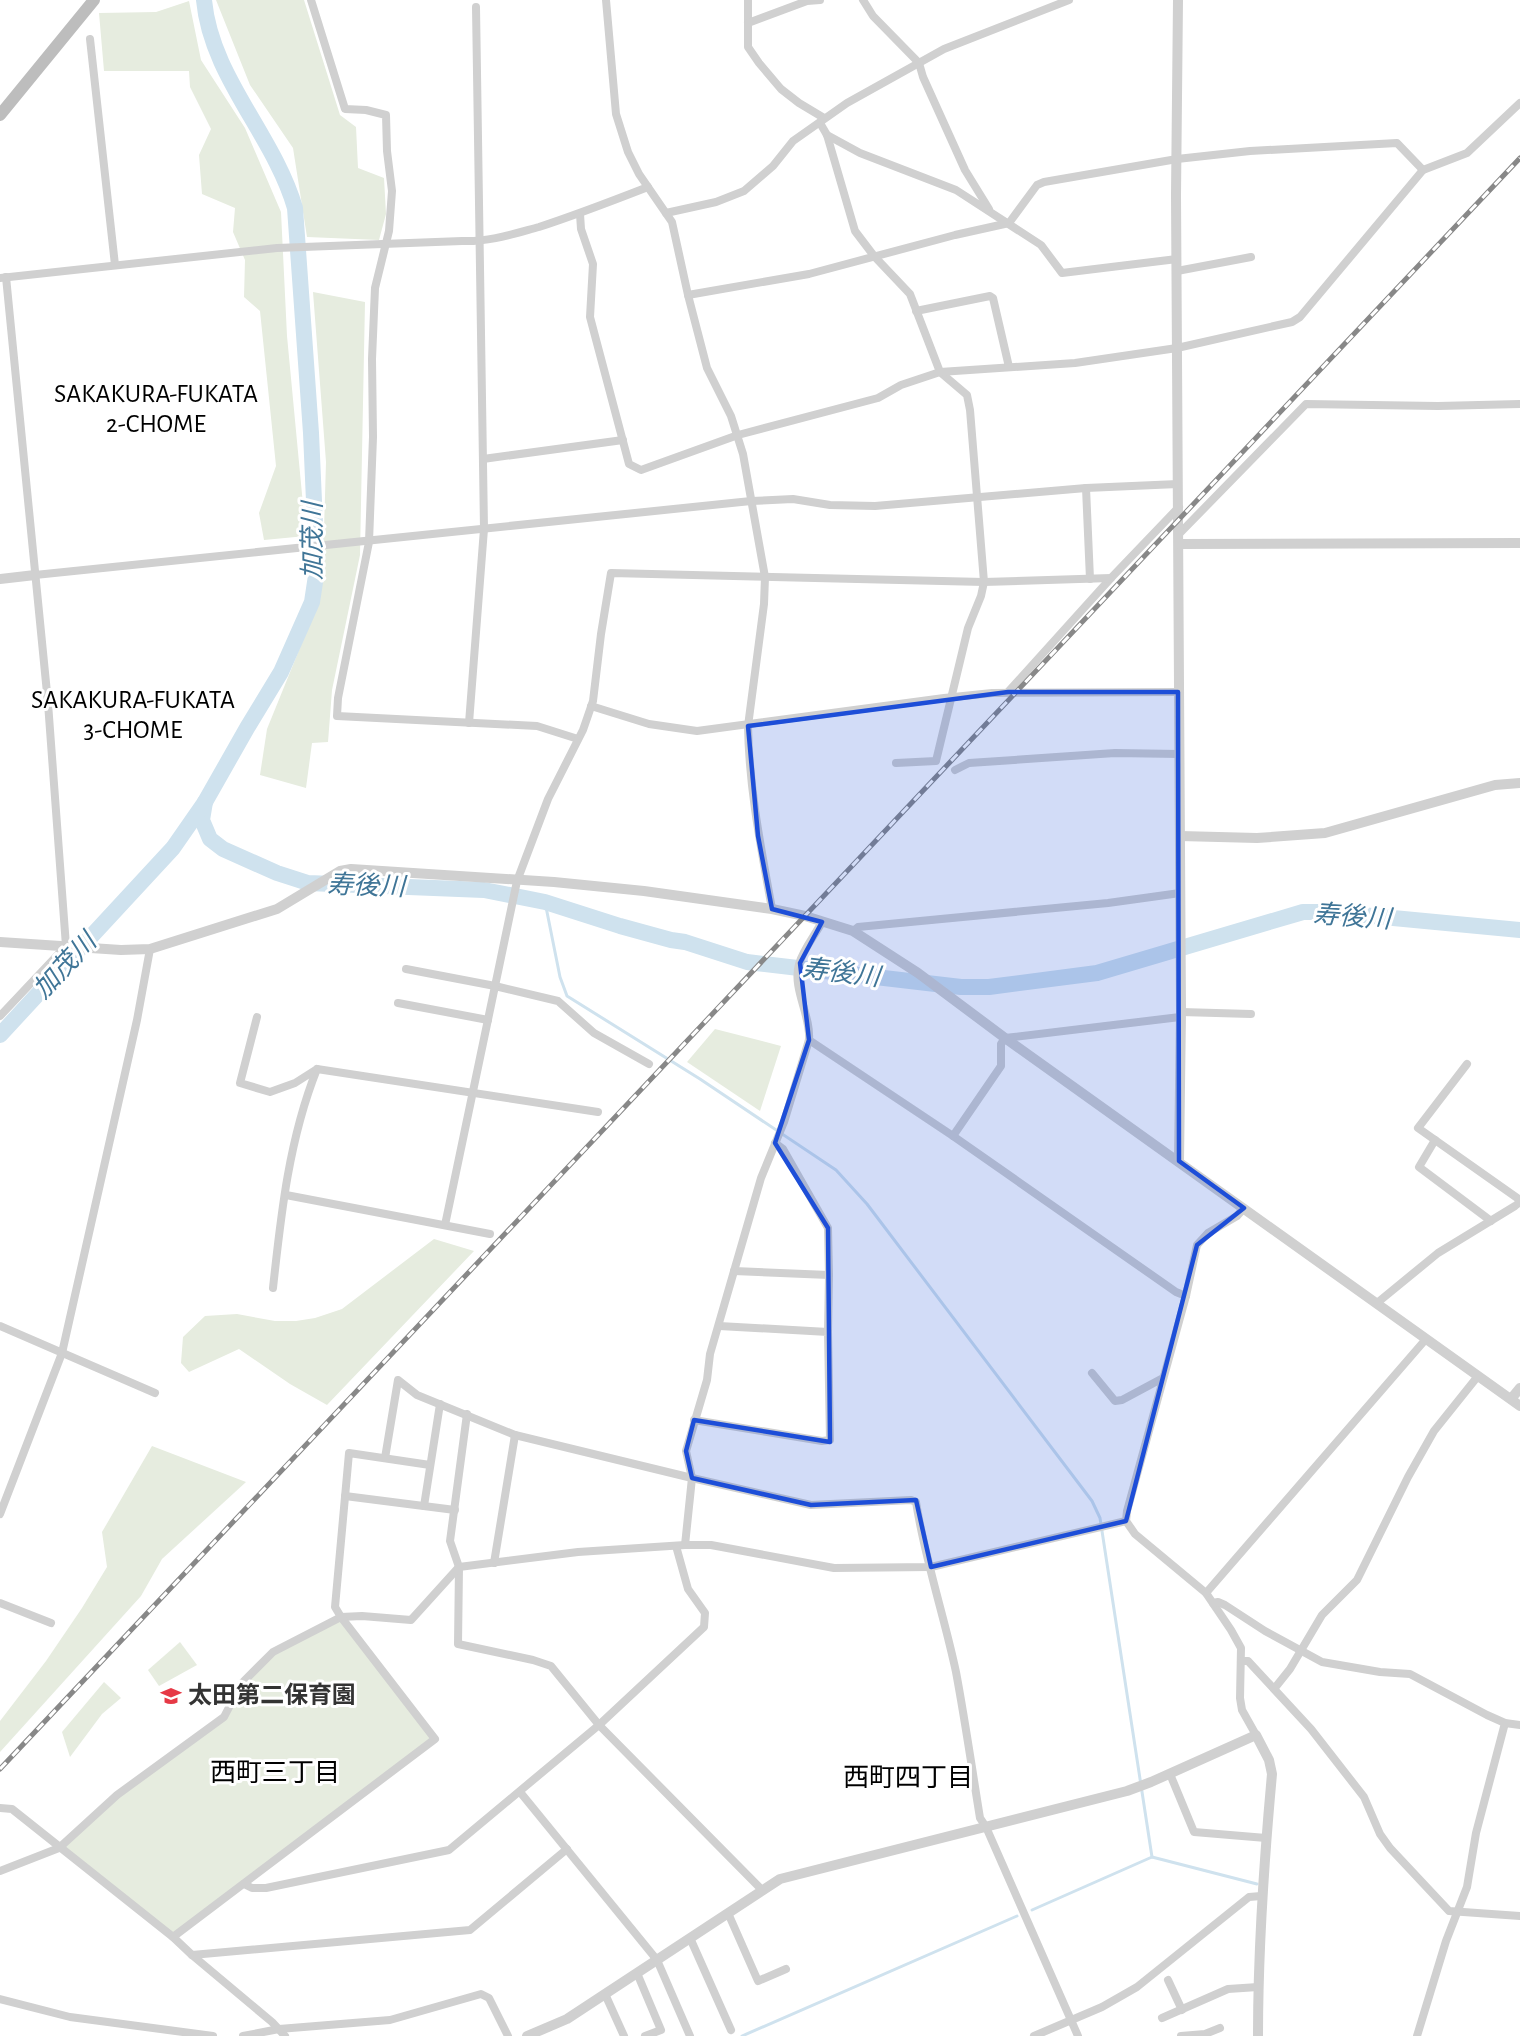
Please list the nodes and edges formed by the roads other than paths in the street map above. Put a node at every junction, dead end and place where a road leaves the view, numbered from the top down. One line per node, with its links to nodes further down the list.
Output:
1 (94, 0): 14 (main road)
2 (311, 0): 25 (street)
3 (606, 0): 19 (street)
4 (748, 0): 10 (street)
5 (820, 0): 10 (street)
6 (863, 0): 12 (street)
7 (1069, 0): 12 (street)
8 (1178, 0): 17 (street)
9 (476, 7): 24 (street)
10 (748, 23): 15 (street)
11 (90, 39): 29 (street)
12 (919, 63): 15 (street); 20 (street)
13 (1520, 103): 18 (street)
14 (0, 115)
15 (822, 120): 16 (street); 21 (street)
16 (826, 135): 20 (street); 26 (street)
17 (1177, 159): 18 (street); 23 (street); 28 (street)
18 (1424, 170): 34 (street)
19 (648, 187): 21 (street); 22 (street)
20 (991, 212): 23 (street)
21 (666, 213): 32 (street)
22 (580, 214): 24 (street); 39 (street)
23 (1009, 223): 26 (street); 28 (street)
24 (481, 242): 25 (street); 40 (street)
25 (386, 244): 29 (street); 48 (street)
26 (874, 256): 32 (street); 33 (street)
27 (1251, 257): 30 (street)
28 (1177, 259): 30 (street)
29 (115, 266): 31 (street)
30 (1177, 271): 34 (street)
31 (3, 278): 50 (street)
32 (688, 295): 38 (street)
33 (916, 311): 35 (street); 36 (street)
34 (1177, 348): 35 (street); 41 (street)
35 (1009, 367): 36 (street)
36 (940, 372): 38 (street); 43 (street)
37 (1520, 404): 47 (street)
38 (738, 435): 39 (street); 44 (street)
39 (623, 440): 40 (street)
40 (483, 459): 46 (street)
41 (1178, 484): 42 (street); 45 (street)
42 (1086, 488): 43 (street); 54 (street)
43 (977, 496): 44 (street); 55 (street)
44 (751, 501): 46 (street); 51 (street)
45 (1179, 507): 47 (street); 52 (street)
46 (484, 529): 48 (street); 60 (street)
47 (1179, 539): 49 (street); 57 (street)
48 (369, 542): 50 (street); 60 (street)
49 (1520, 543)
50 (35, 575): 53 (street); 74 (street)
51 (765, 577): 55 (street); 59 (street); 61 (street)
52 (1111, 578): 54 (street); 56 (street)
53 (0, 579)
54 (1090, 579): 55 (street)
55 (984, 582): 58 (street)
56 (1008, 692): 57 (street); 58 (street)
57 (1179, 692): 63 (street)
58 (950, 698): 61 (street); 64 (street)
59 (591, 706): 61 (street); 62 (street)
60 (469, 723): 62 (street)
61 (748, 726): 70 (street)
62 (578, 739): 68 (street)
63 (1179, 754): 65 (street); 67 (street)
64 (896, 763)
65 (955, 770)
66 (1520, 783): 67 (street)
67 (1180, 836): 69 (street)
68 (516, 884): 70 (street); 75 (street); 77 (street)
69 (1180, 893): 72 (street); 80 (street)
70 (772, 909): 71 (street)
71 (822, 922): 72 (street); 85 (street)
72 (853, 931): 84 (street)
73 (0, 942): 74 (street)
74 (70, 947): 75 (street); 81 (street)
75 (150, 949): 110 (street)
76 (406, 969): 77 (street)
77 (495, 986): 83 (street); 86 (street)
78 (398, 1003): 83 (street)
79 (1251, 1014): 80 (street)
80 (1180, 1015): 84 (street); 94 (street)
81 (0, 1016)
82 (257, 1017): 88 (street)
83 (488, 1020): 89 (street)
84 (1005, 1038): 91 (street); 94 (street)
85 (809, 1040): 91 (street); 93 (street)
86 (649, 1064)
87 (1467, 1064): 92 (street)
88 (317, 1069): 89 (street); 95 (street)
89 (473, 1094): 90 (street); 99 (street)
90 (598, 1112)
91 (953, 1136): 104 (street)
92 (1435, 1140): 96 (street); 98 (street)
93 (776, 1141): 101 (street); 102 (street)
94 (1179, 1161): 97 (street)
95 (286, 1195): 99 (street); 103 (street)
96 (1520, 1201): 98 (street)
97 (1244, 1208): 104 (street); 105 (street)
98 (1491, 1221): 105 (street)
99 (445, 1225): 100 (street)
100 (490, 1234)
101 (734, 1271): 102 (street); 107 (street)
102 (829, 1275): 108 (street)
103 (273, 1287)
104 (1186, 1296): 113 (street)
105 (1377, 1303): 109 (street)
106 (0, 1326): 110 (street)
107 (719, 1326): 108 (street); 119 (street)
108 (828, 1332): 119 (street)
109 (1426, 1339): 112 (street); 133 (street)
110 (62, 1353): 115 (street); 127 (street)
111 (1092, 1373): 113 (street)
112 (1478, 1376): 116 (street); 138 (street)
113 (1163, 1378): 128 (street)
114 (1520, 1388): 116 (street)
115 (155, 1393)
116 (1515, 1402)
117 (440, 1404): 118 (street); 121 (street); 122 (street)
118 (467, 1414): 120 (street); 126 (street)
119 (694, 1420): 123 (street)
120 (515, 1435): 123 (street); 130 (street)
121 (385, 1458): 122 (street); 124 (street)
122 (430, 1465): 125 (street)
123 (692, 1478): 129 (street); 132 (street)
124 (345, 1496): 125 (street); 136 (street)
125 (424, 1506): 126 (street)
126 (454, 1510): 131 (street)
127 (0, 1514)
128 (1126, 1521): 132 (street); 133 (street)
129 (680, 1545): 130 (street); 132 (street); 142 (street)
130 (494, 1563): 131 (street)
131 (459, 1567): 136 (street); 142 (street)
132 (931, 1567): 148 (street)
133 (1206, 1593): 135 (street)
134 (0, 1603): 137 (street)
135 (1213, 1603): 138 (street); 139 (street)
136 (341, 1617): 150 (street); 153 (street)
137 (51, 1623)
138 (1299, 1650): 140 (street); 141 (street)
139 (1242, 1661): 140 (street); 144 (street)
140 (1274, 1689): 156 (street)
141 (1505, 1723): 143 (street); 156 (street)
142 (599, 1725): 146 (street); 154 (street)
143 (1520, 1725)
144 (1256, 1735): 145 (street); 149 (street)
145 (1170, 1774): 148 (street); 149 (street)
146 (520, 1792): 151 (street); 153 (street)
147 (0, 1808): 150 (street)
148 (986, 1827): 154 (street); 171 (street)
149 (1266, 1838): 155 (street)
150 (59, 1848): 152 (street); 159 (street)
151 (567, 1850): 161 (street); 162 (street)
152 (0, 1871)
153 (244, 1884): 159 (street)
154 (763, 1891): 157 (street)
155 (1262, 1896): 166 (street); 171 (street)
156 (1457, 1911): 158 (street); 186 (street)
157 (729, 1913): 160 (street); 163 (street)
158 (1520, 1916)
159 (173, 1937): 161 (street)
160 (690, 1938): 162 (street); 173 (street)
161 (192, 1955): 174 (street)
162 (657, 1960): 164 (street); 181 (street)
163 (786, 1969)
164 (637, 1973): 167 (street); 180 (street)
165 (1168, 1980): 169 (street)
166 (1258, 1987): 169 (street); 185 (street)
167 (605, 1994): 178 (street); 179 (street)
168 (0, 1999): 175 (street)
169 (1182, 2010): 170 (street)
170 (1162, 2018)
171 (1071, 2020): 182 (street); 183 (street)
172 (1220, 2028): 184 (street)
173 (731, 2030)
174 (282, 2033): 176 (street); 177 (street)
175 (213, 2036)
176 (243, 2036)
177 (508, 2036)
178 (527, 2036)
179 (624, 2036)
180 (645, 2036)
181 (690, 2036)
182 (1034, 2036)
183 (1078, 2036)
184 (1181, 2036)
185 (1258, 2036)
186 (1417, 2036)

